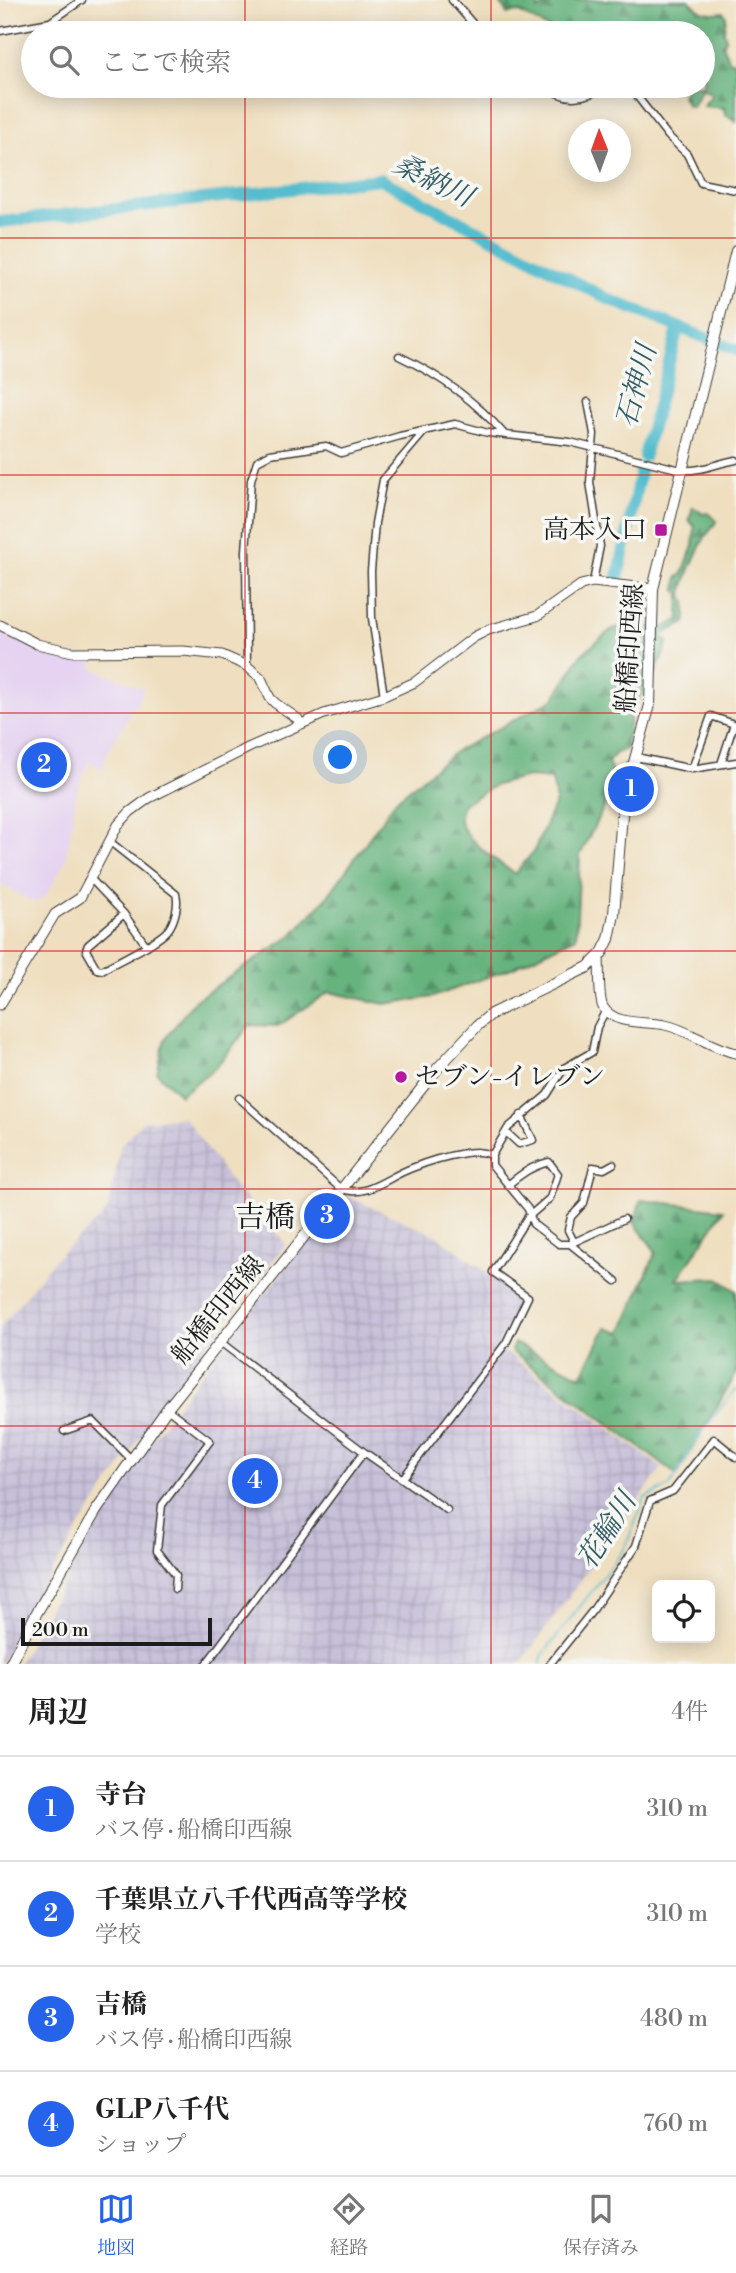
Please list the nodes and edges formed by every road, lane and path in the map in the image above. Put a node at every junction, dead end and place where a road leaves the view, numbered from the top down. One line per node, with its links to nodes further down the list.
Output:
1 (82, 0): 3 (street)
2 (453, 0): 4 (street)
3 (51, 21)
4 (471, 21)
5 (21, 27): 6 (street)
6 (0, 31)
7 (638, 98): 8 (street)
8 (736, 190)
9 (736, 251): 16 (main road, 船橋印西線)
10 (399, 356): 13 (street)
11 (588, 402): 14 (street)
12 (425, 430): 13 (street); 20 (street); 21 (street)
13 (505, 435): 14 (street)
14 (593, 450): 16 (street); 17 (street)
15 (736, 460): 16 (street)
16 (681, 470): 18 (main road, 船橋印西線)
17 (593, 582): 18 (street); 21 (street)
18 (653, 589): 23 (main road, 船橋印西線)
19 (0, 625): 20 (street)
20 (247, 666): 22 (street)
21 (384, 696): 22 (street)
22 (300, 724): 27 (street)
23 (636, 757): 26 (street); 31 (main road, 船橋印西線)
24 (736, 762): 25 (street)
25 (721, 764): 26 (street); 26 (street)
26 (692, 769)
27 (109, 841): 28 (street); 30 (street)
28 (91, 879): 29 (street); 32 (street)
29 (124, 914): 30 (street); 30 (street)
30 (146, 945)
31 (599, 958): 33 (street); 41 (main road, 船橋印西線)
32 (0, 1005)
33 (606, 1010): 34 (street); 36 (street)
34 (736, 1053)
35 (239, 1098): 41 (street)
36 (521, 1115): 37 (street); 37 (street)
37 (506, 1132): 38 (street)
38 (492, 1155): 40 (street); 41 (street)
39 (613, 1164): 44 (street)
40 (508, 1185): 42 (street); 42 (street)
41 (341, 1189): 46 (main road, 船橋印西線)
42 (530, 1215): 44 (street); 52 (street)
43 (624, 1219): 44 (street)
44 (572, 1243): 45 (street)
45 (616, 1281)
46 (219, 1341): 47 (main road, 船橋印西線); 49 (street)
47 (167, 1409): 51 (main road, 船橋印西線); 54 (street)
48 (64, 1431): 51 (street)
49 (364, 1452): 52 (street); 56 (street)
50 (736, 1457): 57 (street)
51 (131, 1459): 55 (main road, 船橋印西線)
52 (403, 1478): 53 (street)
53 (447, 1510)
54 (174, 1589)
55 (10, 1664)
56 (206, 1664)
57 (550, 1664)

